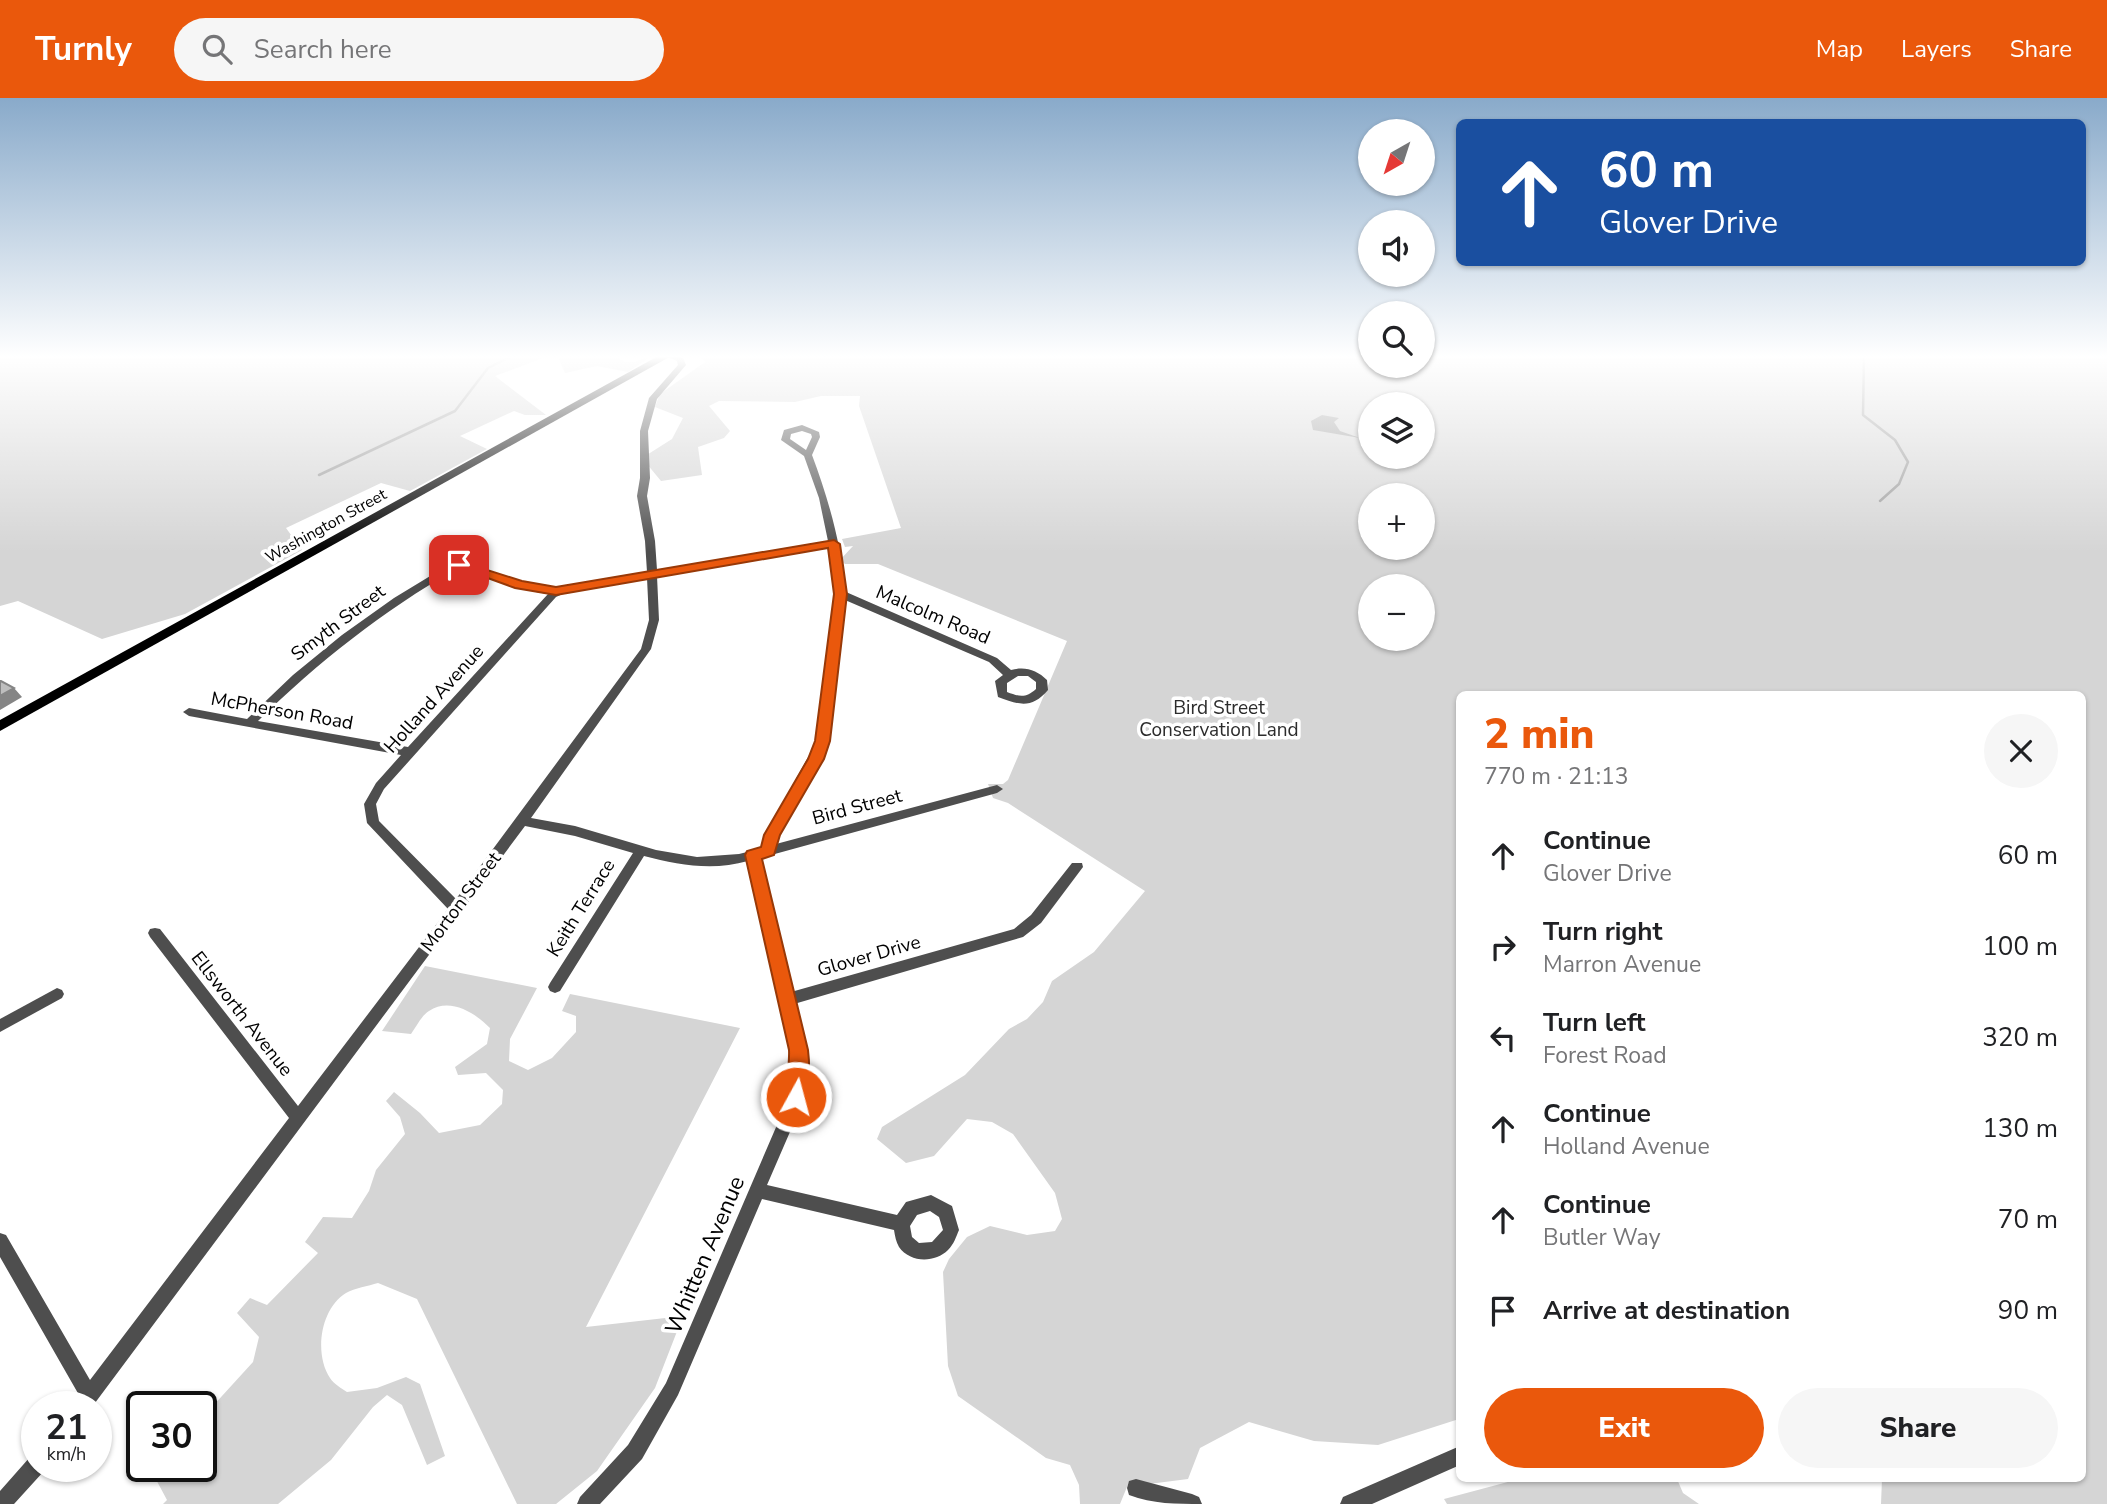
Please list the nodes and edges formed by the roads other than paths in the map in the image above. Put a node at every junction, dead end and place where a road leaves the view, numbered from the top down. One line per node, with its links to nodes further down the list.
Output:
1 (549, 421): 11 (main road, Washington Street)
2 (647, 421): 5 (street, Morton Street)
3 (807, 456): 4 (street)
4 (834, 544): 5 (street); 7 (street)
5 (652, 574): 6 (street); 14 (street, Morton Street)
6 (556, 591): 10 (street, Smyth Street); 12 (street, Holland Avenue)
7 (841, 594): 8 (street, Malcolm Road); 16 (street)
8 (1009, 674)
9 (189, 712): 10 (street, McPherson Road)
10 (248, 723): 12 (street, McPherson Road)
11 (0, 726)
12 (410, 752): 19 (street, Holland Avenue)
13 (997, 789): 16 (street, Bird Street)
14 (522, 821): 15 (street, Bird Street); 19 (street, Morton Street)
15 (641, 850): 17 (street, Bird Street); 21 (street, Keith Terrace)
16 (768, 851): 17 (street, Bird Street)
17 (753, 855): 23 (street)
18 (1077, 867): 23 (street, Glover Drive)
19 (456, 908): 25 (street, Morton Street)
20 (155, 933): 25 (street, Ellsworth Avenue)
21 (555, 987)
22 (57, 994): 24 (street)
23 (786, 1000): 26 (street, Whitten Avenue)
24 (0, 1026)
25 (298, 1118): 30 (street, Morton Street)
26 (757, 1190): 27 (street); 35 (street, Whitten Avenue)
27 (901, 1224)
28 (0, 1241): 29 (street)
29 (79, 1391)
30 (93, 1391)
31 (1456, 1457): 37 (street)
32 (21, 1482): 34 (street)
33 (1136, 1488): 36 (street)
34 (1, 1504)
35 (587, 1504)
36 (1192, 1504)
37 (1350, 1504)

